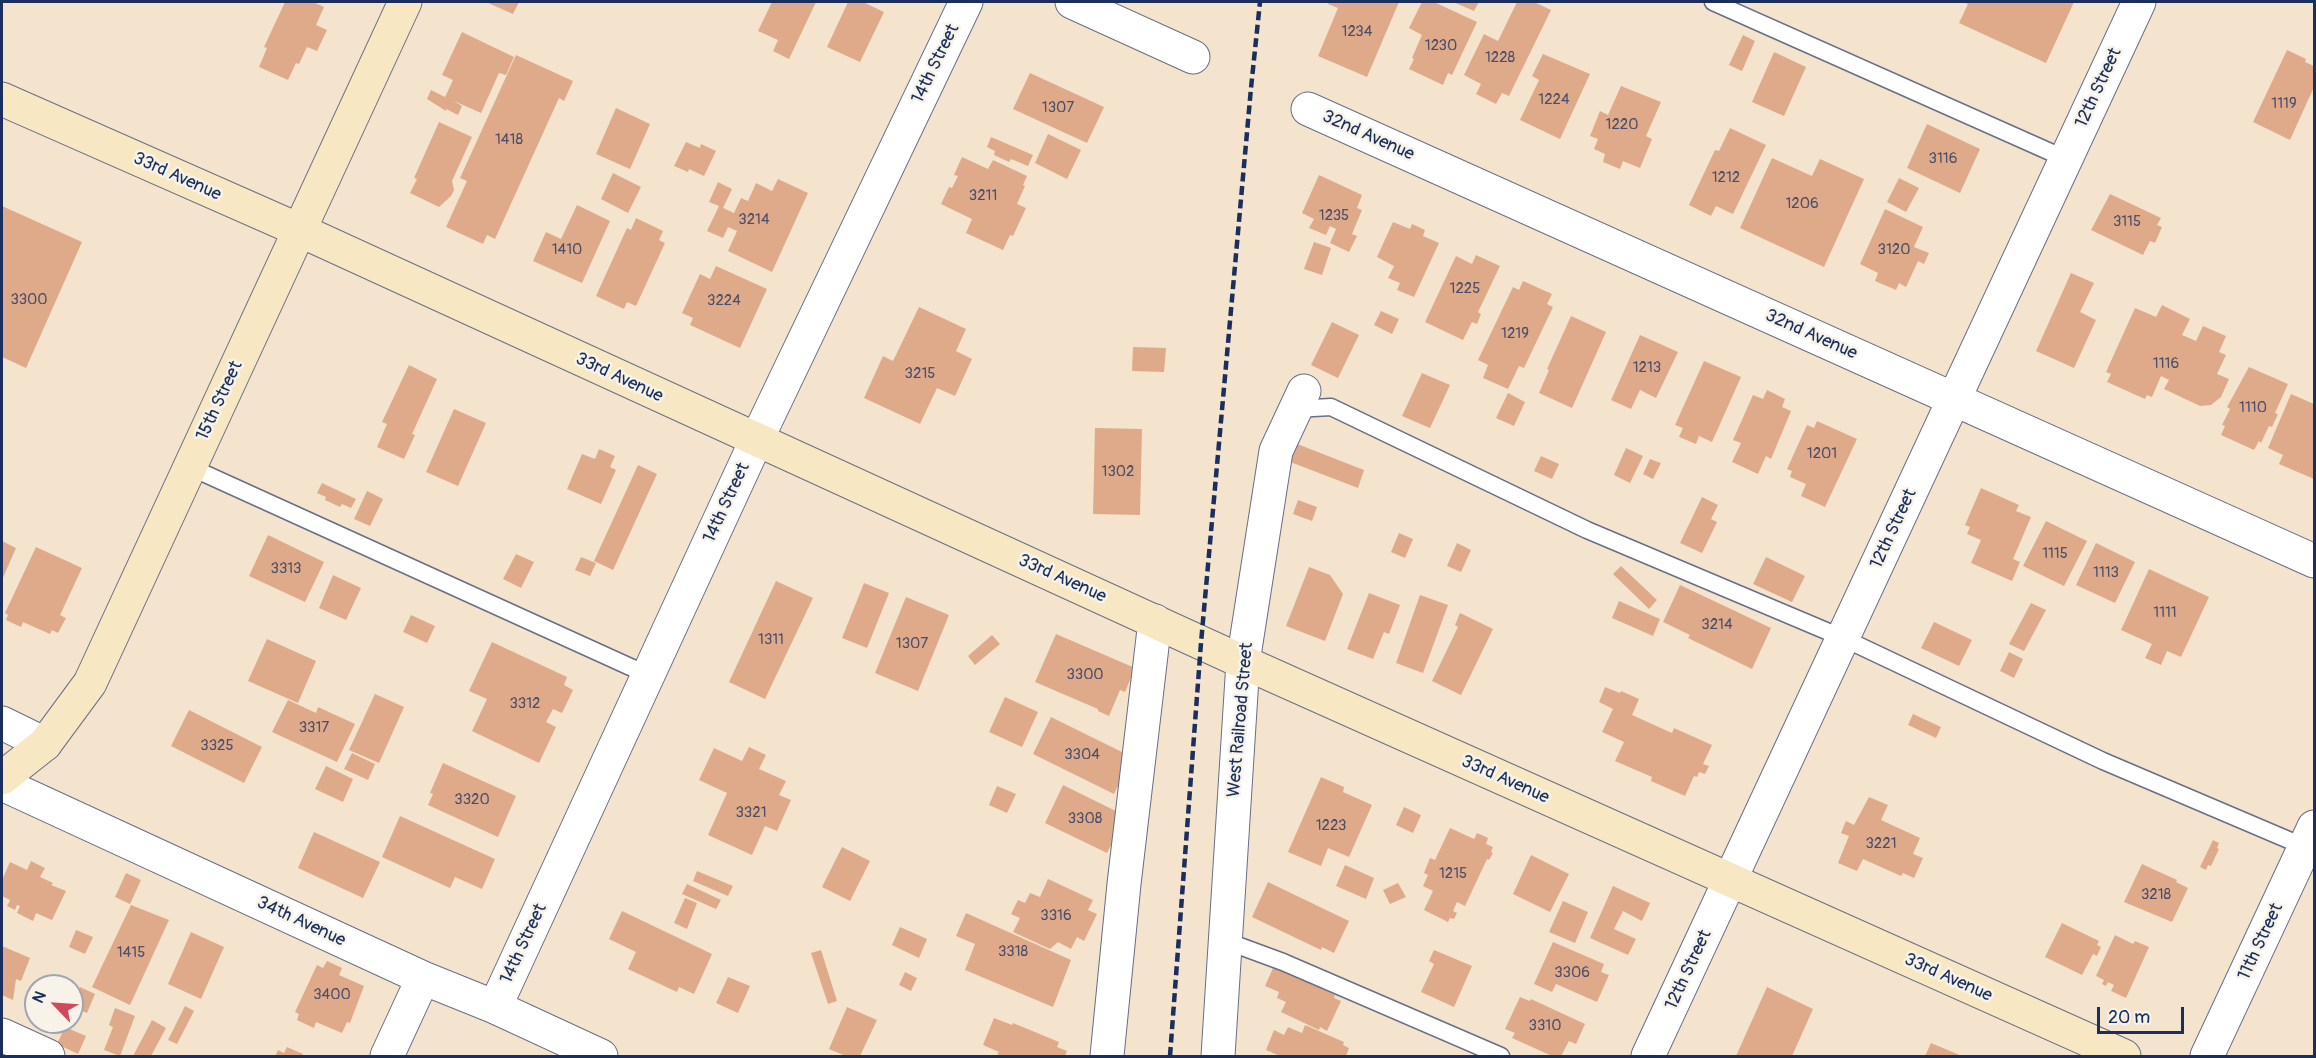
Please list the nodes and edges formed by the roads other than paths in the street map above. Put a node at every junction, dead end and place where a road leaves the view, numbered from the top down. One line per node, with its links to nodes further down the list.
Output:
1 (405, 2): 10 (street, 15th Street)
2 (966, 2): 13 (street, 14th Street)
3 (1072, 2): 6 (street)
4 (1713, 2): 9 (lane)
5 (2139, 2): 9 (street, 12th Street)
6 (1193, 57)
7 (2, 99): 10 (street, 33rd Avenue)
8 (1308, 109): 11 (street, 32nd Avenue)
9 (2066, 159): 11 (street, 12th Street)
10 (298, 230): 13 (street, 33rd Avenue); 14 (street, 15th Street)
11 (1954, 399): 15 (street, 32nd Avenue); 17 (street, 12th Street)
12 (1299, 400): 17 (lane); 18 (street, West Railroad Street)
13 (756, 441): 16 (street, 33rd Avenue); 19 (street, 14th Street)
14 (190, 467): 19 (lane); 21 (street, 15th Street)
15 (2314, 561)
16 (1155, 621): 18 (street, 33rd Avenue); 33 (street)
17 (1843, 638): 24 (lane); 25 (street, 12th Street)
18 (1244, 662): 25 (street, 33rd Avenue); 26 (street, West Railroad Street)
19 (648, 675): 28 (street, 14th Street)
20 (2, 723): 21 (street)
21 (45, 744): 22 (street, 15th Street)
22 (2, 778)
23 (2, 784): 27 (street, 34th Avenue)
24 (2310, 837): 38 (street, 11th Street)
25 (1730, 881): 36 (street, 12th Street); 37 (street, 33rd Avenue)
26 (1226, 941): 34 (street, West Railroad Street); 35 (lane)
27 (423, 978): 28 (street, 34th Avenue); 31 (street)
28 (495, 1007): 32 (street, 34th Avenue)
29 (2, 1035): 30 (street)
30 (48, 1056)
31 (387, 1056)
32 (601, 1056)
33 (1107, 1056)
34 (1218, 1056)
35 (1501, 1056)
36 (1648, 1056)
37 (2124, 1056)
38 (2207, 1056)

